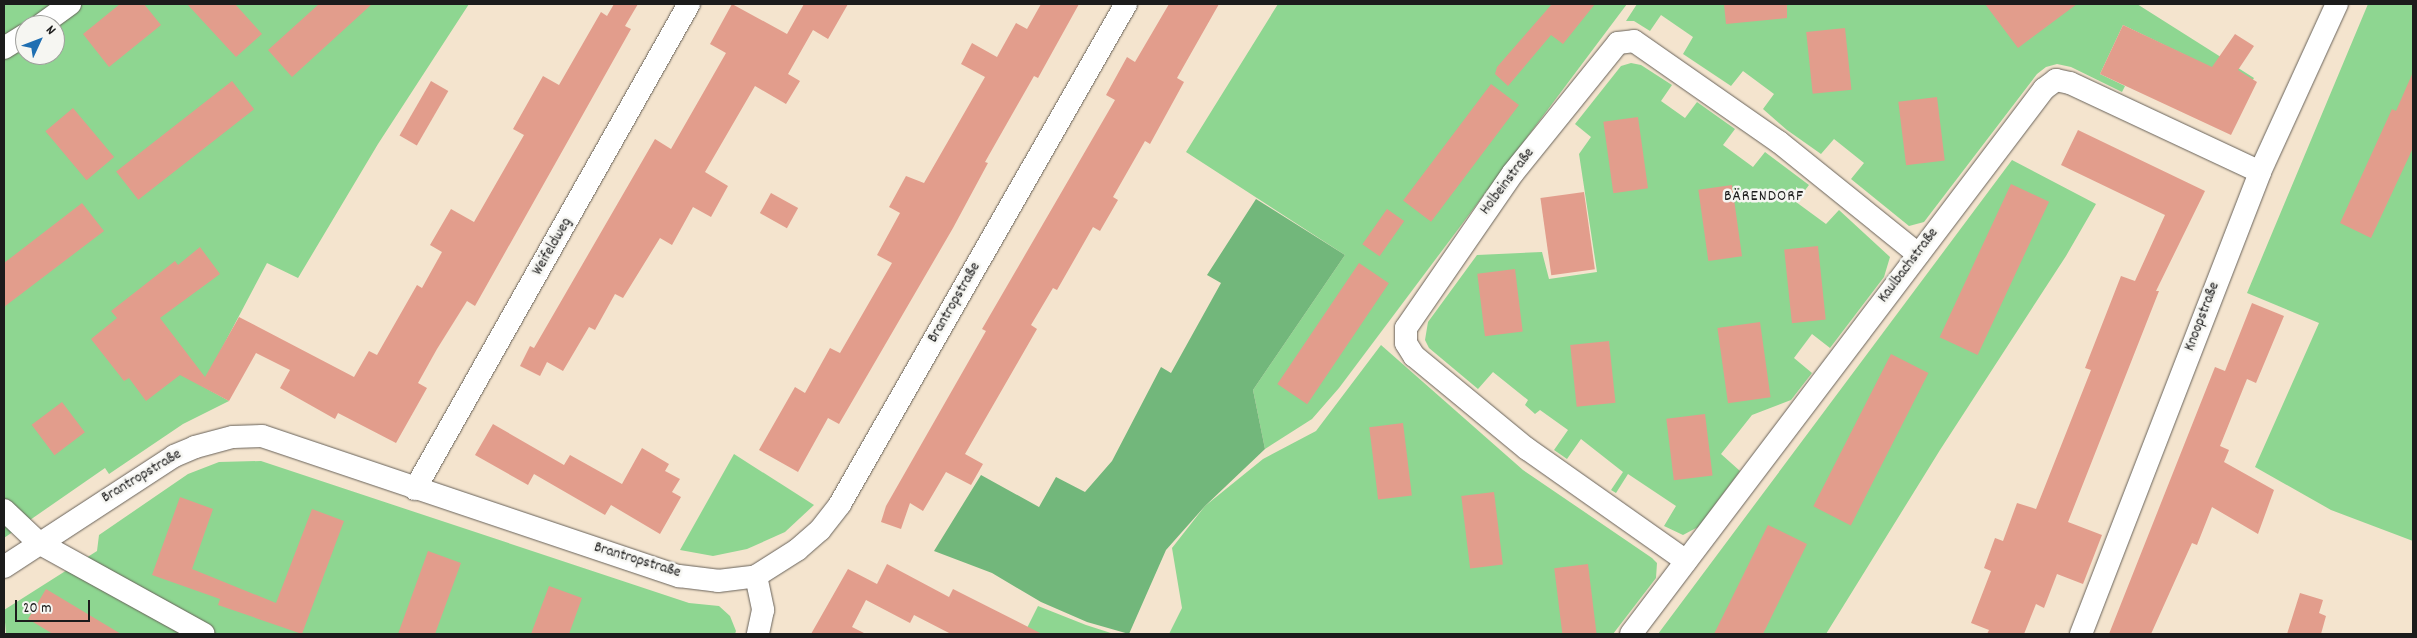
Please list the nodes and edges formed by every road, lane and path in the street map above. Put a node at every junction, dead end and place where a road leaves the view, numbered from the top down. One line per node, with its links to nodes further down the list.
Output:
1 (70, 4): 5 (street)
2 (689, 4): 10 (street, Weifeldweg)
3 (1126, 4): 15 (street, Brantropstraße)
4 (2338, 4): 8 (street, Knoopstraße)
5 (55, 15)
6 (15, 41): 7 (street)
7 (4, 48)
8 (2260, 172): 9 (street, Kaulbachstraße); 19 (street, Knoopstraße)
9 (1918, 254): 13 (street, Kaulbachstraße); 13 (street, Holbeinstraße)
10 (415, 489): 12 (street, Brantropstraße); 15 (street, Brantropstraße)
11 (4, 510): 12 (street)
12 (39, 543): 14 (street, Brantropstraße); 16 (street)
13 (1686, 561): 18 (street, Kaulbachstraße)
14 (4, 567)
15 (756, 576): 17 (street)
16 (204, 634)
17 (758, 634)
18 (1631, 634)
19 (2081, 634)

